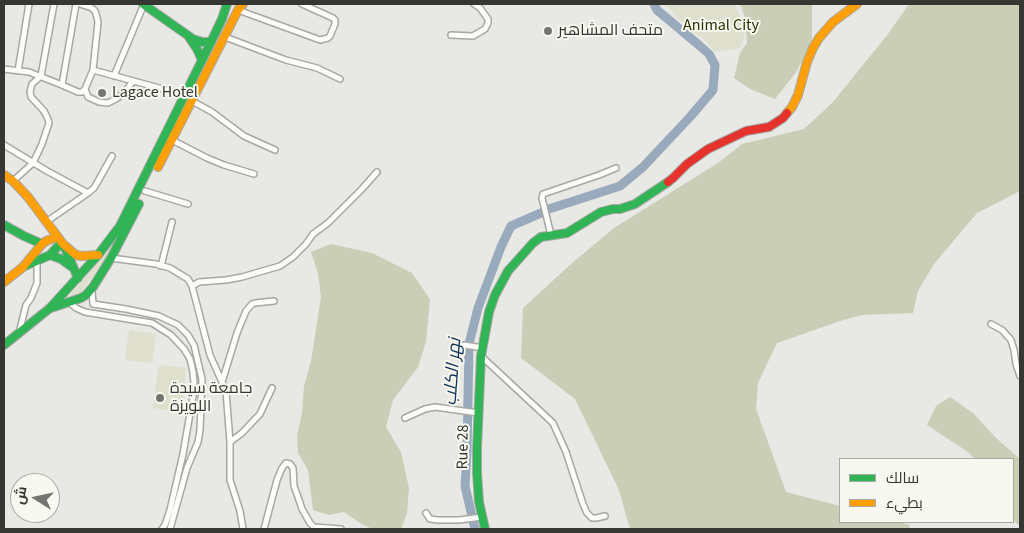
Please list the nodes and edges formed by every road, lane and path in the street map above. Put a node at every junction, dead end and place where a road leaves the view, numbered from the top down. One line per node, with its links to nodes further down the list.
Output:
1 (29, 4): 17 (street)
2 (54, 4): 18 (street)
3 (78, 4): 16 (street); 22 (street)
4 (144, 4): 10 (main road); 19 (street)
5 (227, 4): 13 (main road)
6 (302, 4): 9 (street)
7 (474, 4): 11 (street)
8 (857, 4): 42 (main road, Rue 28)
9 (241, 7): 12 (main road)
10 (188, 35): 13 (main road); 14 (main road)
11 (451, 35)
12 (225, 37): 20 (street); 25 (main road)
13 (211, 42): 14 (main road)
14 (202, 60): 24 (main road)
15 (4, 68): 17 (street)
16 (92, 70): 19 (street); 23 (street)
17 (18, 71): 18 (street)
18 (41, 76): 22 (street); 30 (street)
19 (114, 76): 21 (street)
20 (340, 79)
21 (133, 81): 23 (street); 24 (street)
22 (62, 85): 23 (street)
23 (85, 89)
24 (185, 95): 48 (main road)
25 (192, 101): 26 (main road); 28 (street)
26 (172, 139): 33 (street); 36 (main road)
27 (4, 145): 30 (street)
28 (275, 150)
29 (112, 156): 37 (street)
30 (33, 163): 35 (street); 37 (street)
31 (616, 168): 42 (street)
32 (377, 172): 56 (street)
33 (254, 174)
34 (4, 175): 35 (main road)
35 (13, 181): 40 (main road)
36 (145, 191): 38 (street); 49 (main road)
37 (88, 193): 40 (street)
38 (188, 204)
39 (172, 222): 51 (street)
40 (48, 224): 44 (main road); 45 (main road)
41 (4, 225): 43 (main road)
42 (551, 235): 70 (main road, Rue 28)
43 (24, 236): 45 (main road); 46 (main road)
44 (60, 242): 45 (main road); 47 (main road); 48 (main road); 53 (main road)
45 (44, 243): 46 (main road)
46 (35, 252): 50 (main road); 52 (main road)
47 (50, 255): 50 (main road); 53 (main road)
48 (98, 255): 54 (main road)
49 (110, 258): 51 (street); 57 (main road)
50 (40, 260): 52 (main road); 66 (street)
51 (160, 266): 56 (street)
52 (23, 267): 55 (main road)
53 (73, 268): 54 (main road)
54 (78, 278): 58 (main road)
55 (4, 282)
56 (192, 286): 72 (street)
57 (92, 288): 60 (main road); 61 (street)
58 (66, 290): 60 (street); 62 (main road)
59 (274, 301): 72 (street)
60 (70, 302): 62 (main road); 63 (street)
61 (93, 304): 63 (street); 65 (street)
62 (50, 308): 66 (main road)
63 (85, 312): 67 (street)
64 (992, 324): 71 (street)
65 (181, 328): 67 (street); 81 (street)
66 (19, 333): 69 (main road)
67 (171, 335): 80 (street)
68 (464, 344): 70 (street)
69 (4, 345)
70 (481, 350): 74 (main road, Rue 28); 78 (street)
71 (1020, 376)
72 (222, 382): 76 (street)
73 (272, 388): 76 (street)
74 (478, 413): 75 (street); 79 (main road, Rue 28)
75 (405, 418)
76 (230, 442): 82 (street)
77 (426, 514): 79 (street)
78 (604, 516)
79 (480, 518): 85 (main road, Rue 28)
80 (162, 529)
81 (170, 529)
82 (243, 529)
83 (264, 529): 84 (street)
84 (341, 529)
85 (485, 529)

